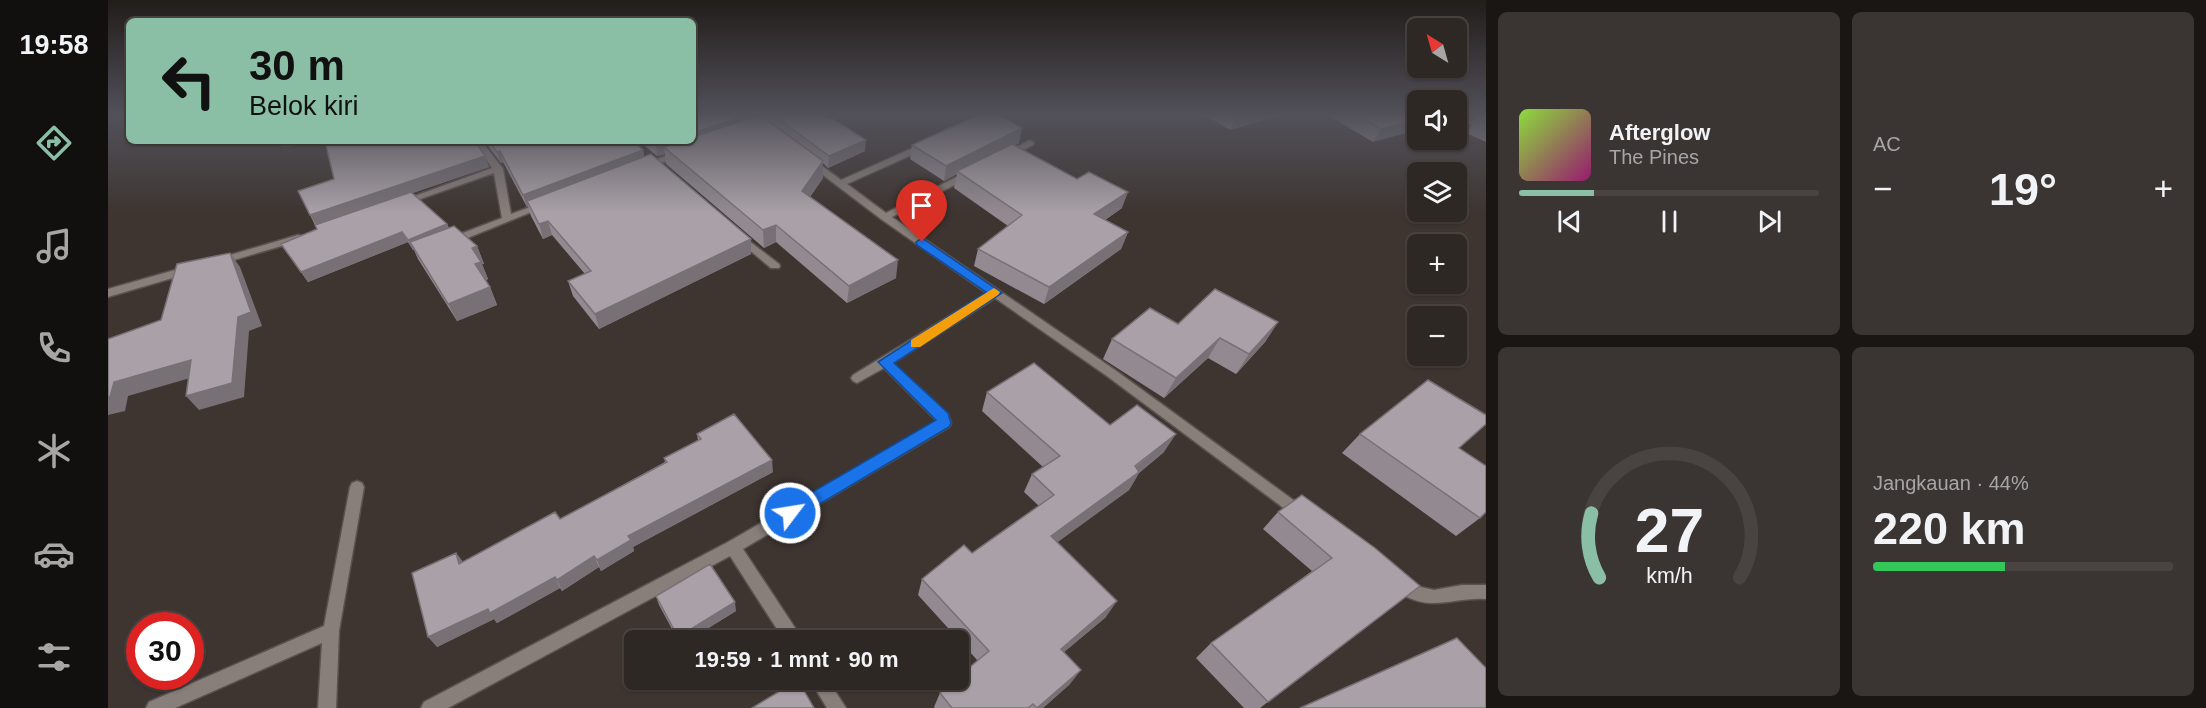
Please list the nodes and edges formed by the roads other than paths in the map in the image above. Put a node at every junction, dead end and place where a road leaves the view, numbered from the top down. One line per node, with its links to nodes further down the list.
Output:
1 (482, 147): 8 (street)
2 (922, 147): 12 (street)
3 (1022, 147): 7 (street)
4 (693, 148): 6 (street)
5 (805, 158): 12 (street)
6 (650, 159): 9 (street); 10 (street)
7 (999, 159)
8 (498, 169): 14 (street); 16 (street)
9 (634, 170)
10 (662, 170)
11 (978, 170): 15 (street)
12 (840, 184): 15 (street)
13 (551, 202): 16 (street)
14 (397, 204)
15 (885, 217): 22 (street)
16 (507, 220): 19 (street)
17 (731, 229): 20 (street)
18 (307, 235): 21 (street)
19 (436, 247)
20 (775, 266)
21 (108, 293)
22 (995, 293): 23 (street); 26 (street)
23 (885, 362): 24 (street); 27 (street)
24 (857, 378)
25 (357, 487): 31 (street)
26 (1310, 519)
27 (733, 547): 30 (street); 35 (street)
28 (1383, 573): 29 (street)
29 (1486, 592)
30 (787, 630)
31 (332, 631): 33 (street); 34 (street)
32 (825, 690): 36 (street)
33 (155, 708)
34 (327, 708)
35 (430, 708)
36 (837, 708)

